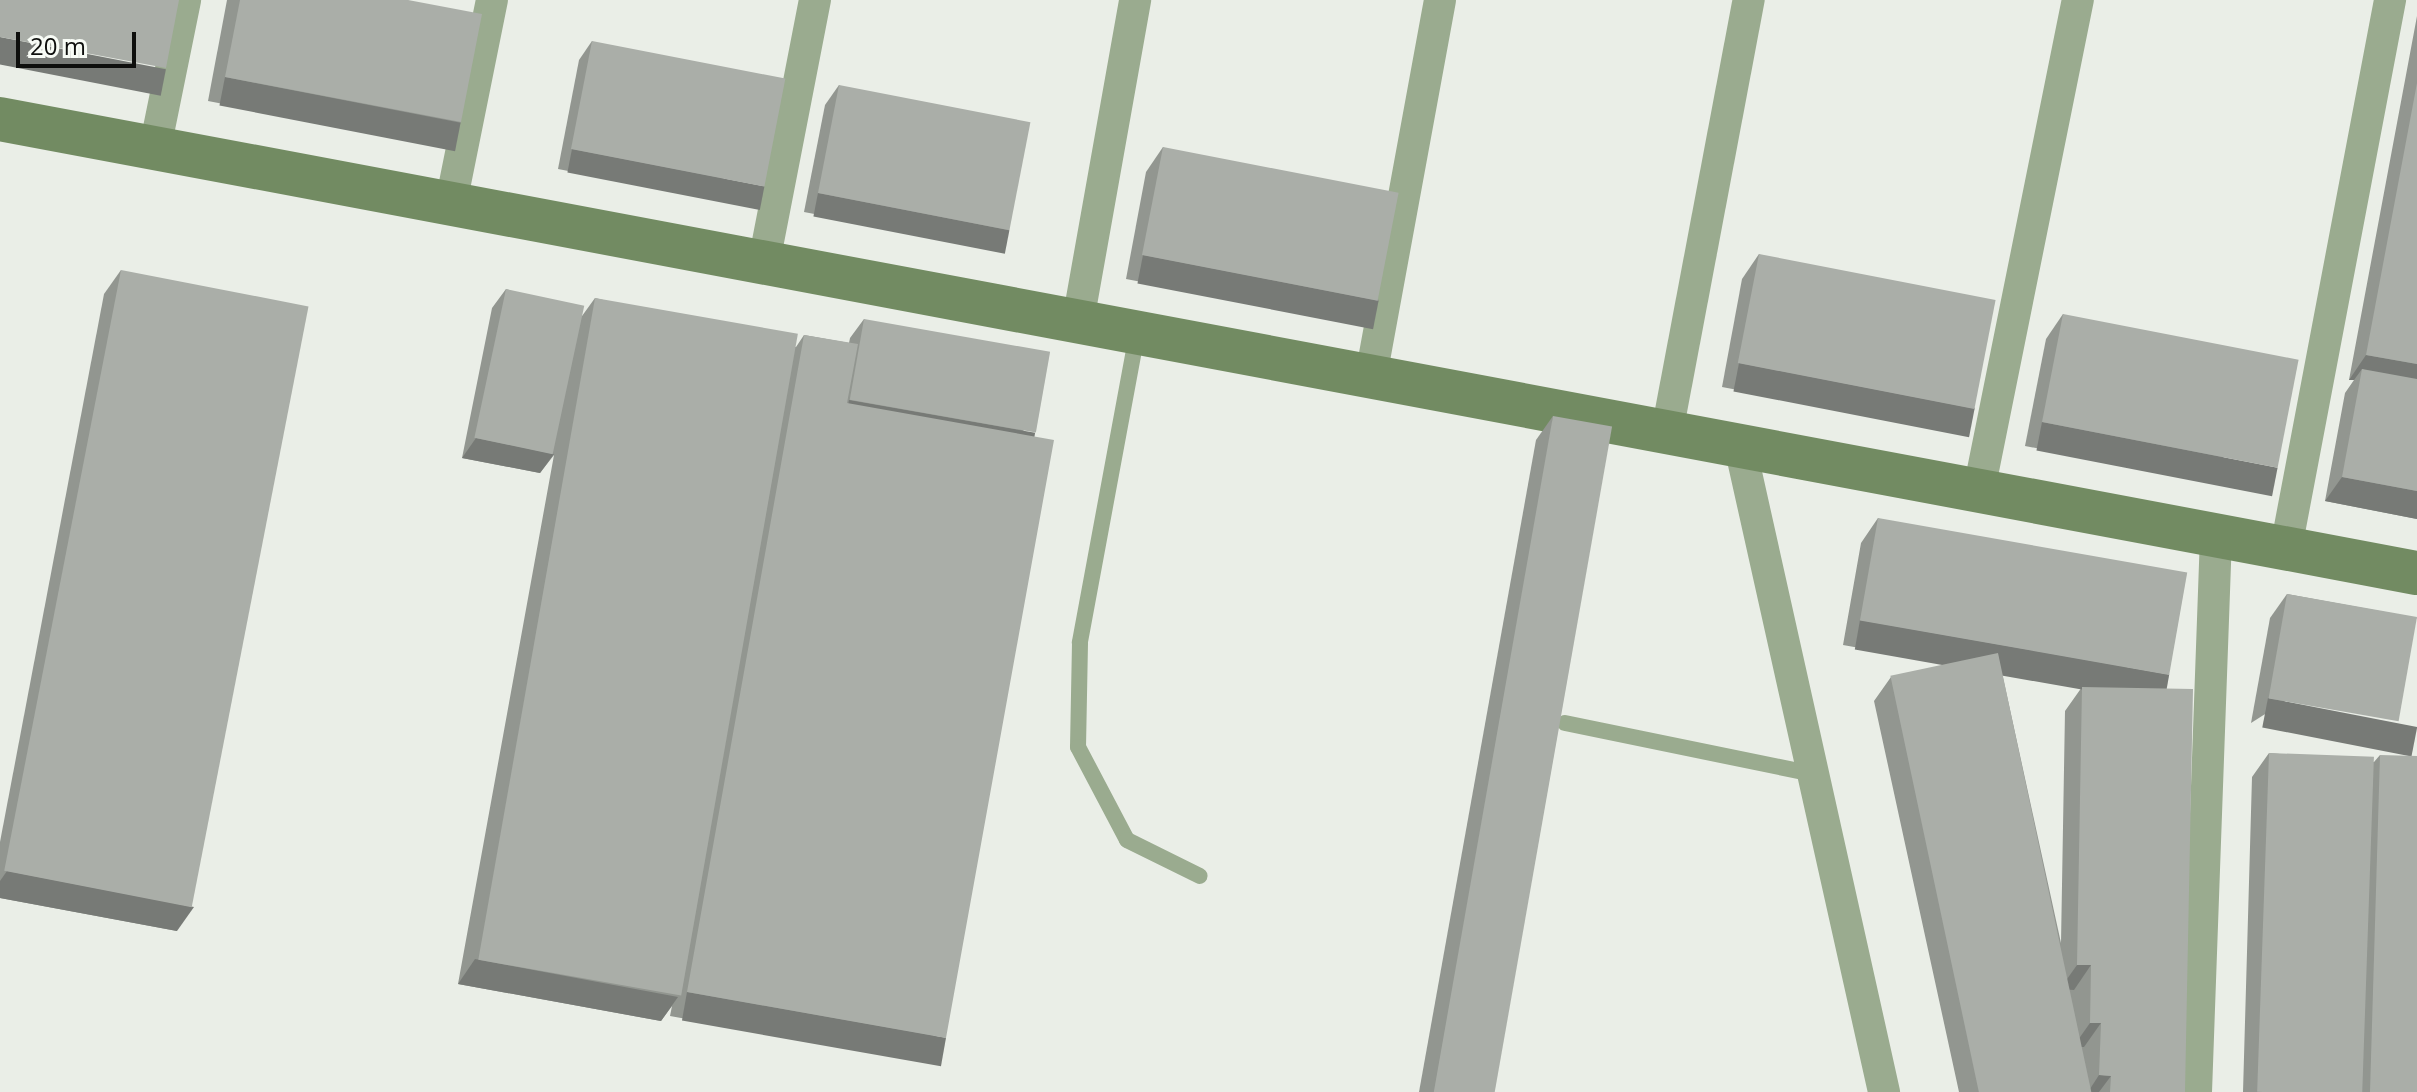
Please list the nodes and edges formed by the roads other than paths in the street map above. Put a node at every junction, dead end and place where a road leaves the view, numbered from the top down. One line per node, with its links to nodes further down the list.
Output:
1 (185, 0): 10 (street)
2 (492, 0): 11 (street)
3 (815, 0): 12 (street)
4 (1135, 0): 13 (street)
5 (1440, 0): 15 (street)
6 (1749, 0): 16 (street)
7 (2078, 0): 18 (street)
8 (2390, 0): 20 (street)
9 (0, 119): 10 (street)
10 (155, 148): 11 (street)
11 (451, 203): 12 (street)
12 (764, 262): 13 (street)
13 (1078, 321): 14 (street)
14 (1138, 333): 15 (street); 24 (lane)
15 (1371, 376): 16 (street)
16 (1667, 432): 17 (street)
17 (1740, 446): 18 (street); 23 (street)
18 (1979, 490): 19 (street)
19 (2216, 535): 20 (street); 26 (street)
20 (2286, 548): 21 (street)
21 (2417, 573)
22 (1565, 723): 23 (lane)
23 (1813, 774): 25 (street)
24 (1200, 876)
25 (1884, 1092)
26 (2196, 1092)

